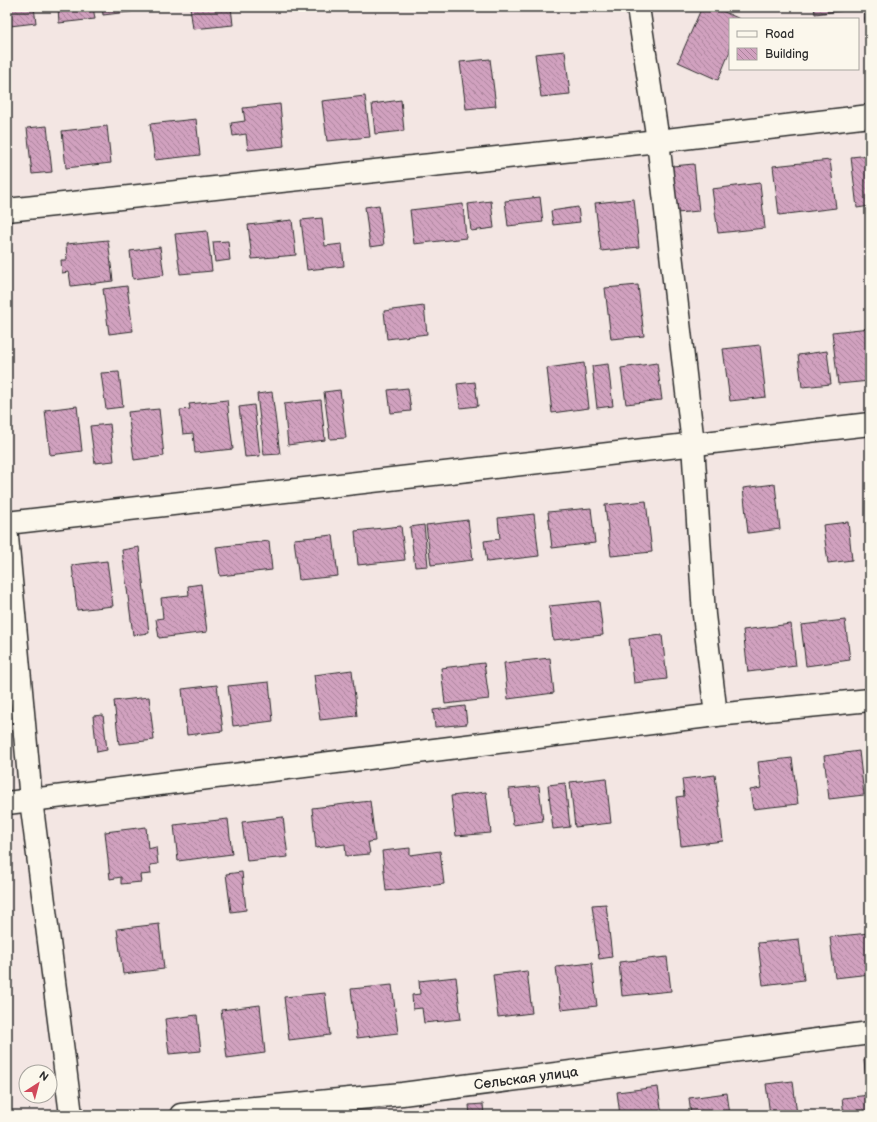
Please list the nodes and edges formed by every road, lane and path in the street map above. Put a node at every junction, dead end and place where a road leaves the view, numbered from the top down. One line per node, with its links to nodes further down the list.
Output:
1 (638, 7): 3 (street)
2 (870, 116): 3 (street)
3 (658, 141): 4 (street); 6 (street)
4 (7, 210)
5 (870, 424): 6 (street)
6 (693, 444): 7 (street); 10 (street)
7 (7, 523)
8 (7, 537): 11 (street)
9 (870, 700): 10 (street)
10 (716, 715): 11 (street)
11 (32, 800): 12 (street); 14 (street)
12 (7, 803)
13 (870, 1033): 15 (street, Сельская улица)
14 (71, 1115)
15 (181, 1115)

